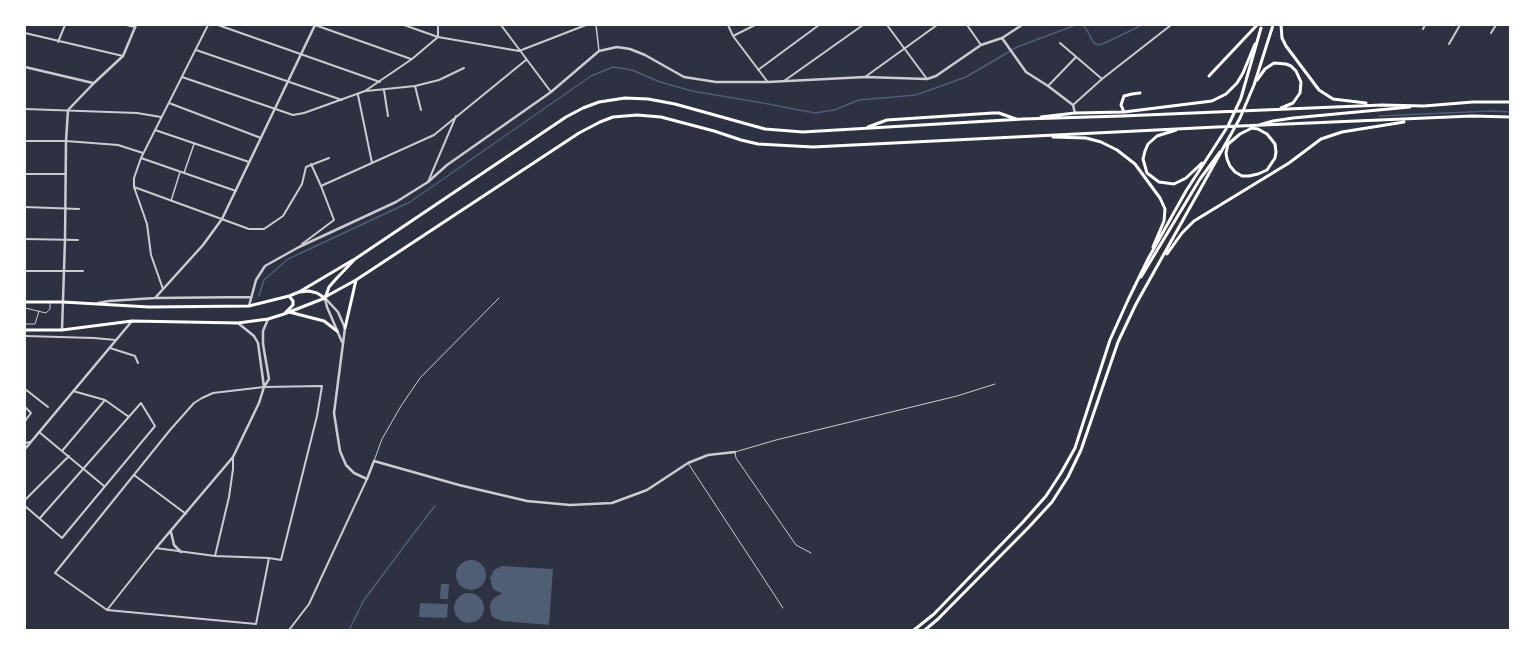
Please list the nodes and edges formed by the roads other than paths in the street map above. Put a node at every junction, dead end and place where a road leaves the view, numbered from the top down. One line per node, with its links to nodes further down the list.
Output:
1 (65, 25): 34 (street)
2 (126, 25): 26 (street)
3 (208, 25): 39 (street)
4 (218, 25): 42 (street)
5 (314, 25): 42 (street); 45 (street)
6 (404, 25): 32 (street)
7 (438, 25): 32 (street)
8 (501, 25): 40 (street)
9 (586, 25): 40 (street)
10 (596, 25): 41 (street)
11 (728, 25): 31 (street)
12 (755, 25): 31 (street)
13 (819, 25): 49 (street)
14 (863, 25): 56 (street)
15 (887, 25): 38 (street)
16 (937, 25): 38 (street)
17 (967, 25): 37 (street)
18 (1022, 25): 33 (street)
19 (1171, 25): 54 (street)
20 (1257, 25): 50 (main road)
21 (1273, 25): 60 (main road)
22 (1281, 25): 72 (main road)
23 (1425, 25): 28 (street)
24 (1460, 25): 36 (street)
25 (1496, 25): 30 (street)
26 (136, 26): 43 (street)
27 (1262, 27): 79 (main road); 101 (main road)
28 (1423, 29)
29 (25, 33): 34 (street)
30 (1491, 33)
31 (733, 36): 49 (street)
32 (438, 37): 40 (street); 45 (street)
33 (1002, 38): 37 (street); 62 (street)
34 (58, 42): 43 (street)
35 (1060, 43): 44 (street)
36 (1449, 44)
37 (981, 45): 53 (street)
38 (904, 48): 52 (street); 53 (street)
39 (196, 50): 51 (street); 55 (street)
40 (519, 51): 46 (street)
41 (600, 51): 58 (street); 65 (street)
42 (302, 54): 55 (street); 57 (street)
43 (123, 56): 59 (street)
44 (1076, 57): 54 (street); 62 (street)
45 (412, 59): 57 (street)
46 (526, 60): 65 (street); 81 (street)
47 (25, 67): 59 (street)
48 (464, 68): 61 (street)
49 (758, 70): 58 (street)
50 (1209, 76)
51 (182, 77): 70 (street); 74 (street)
52 (865, 77): 53 (street); 56 (street)
53 (927, 78)
54 (1102, 79): 71 (street)
55 (288, 81): 68 (street); 74 (street)
56 (784, 81): 58 (street)
57 (380, 82): 64 (street)
58 (768, 82)
59 (94, 84): 76 (street)
60 (1254, 85): 78 (main road); 92 (main road)
61 (415, 86): 63 (street); 77 (street)
62 (1048, 86): 71 (street)
63 (384, 90): 64 (street); 82 (street)
64 (365, 91): 67 (street)
65 (551, 92): 109 (street)
66 (1140, 93): 79 (main road)
67 (358, 94): 68 (street); 103 (street)
68 (342, 100): 74 (street)
69 (1510, 102): 73 (main road)
70 (169, 103): 83 (street); 94 (street)
71 (1073, 105): 80 (street)
72 (1382, 105): 73 (main road); 78 (main road)
73 (1424, 106): 136 (main road)
74 (275, 108): 94 (street)
75 (25, 110): 76 (street)
76 (68, 110): 83 (street); 96 (street)
77 (421, 110)
78 (1271, 110): 86 (main road)
79 (1124, 112): 80 (main road)
80 (1075, 113): 86 (main road)
81 (456, 115): 103 (street); 109 (street)
82 (388, 116)
83 (162, 117): 91 (street)
84 (1510, 118): 87 (main road)
85 (1017, 119): 86 (main road); 89 (main road); 89 (main road)
86 (1023, 119)
87 (1421, 119): 88 (main road); 124 (main road)
88 (1258, 127): 90 (main road); 92 (main road)
89 (864, 129): 122 (main road)
90 (1182, 129): 93 (main road); 101 (main road)
91 (155, 130): 97 (street); 98 (street)
92 (1233, 131): 124 (main road)
93 (1027, 136): 123 (main road); 128 (main road)
94 (261, 138): 102 (street)
95 (25, 141): 96 (street)
96 (66, 141): 98 (street); 107 (street)
97 (194, 144): 102 (street); 108 (street)
98 (143, 153): 99 (street)
99 (141, 158): 105 (street); 111 (street)
100 (329, 158): 104 (street)
101 (1206, 159): 123 (main road)
102 (249, 162): 112 (street)
103 (372, 163): 110 (street)
104 (311, 164): 110 (street); 117 (street)
105 (180, 172): 108 (street); 113 (street)
106 (25, 174): 107 (street)
107 (66, 174): 115 (street)
108 (184, 174): 112 (street)
109 (428, 182): 121 (street)
110 (321, 186): 121 (street)
111 (134, 187): 113 (street); 129 (street)
112 (236, 191): 117 (street)
113 (171, 201): 117 (street)
114 (25, 207): 115 (street)
115 (65, 208): 116 (street); 119 (street)
116 (79, 209)
117 (222, 219): 129 (street)
118 (25, 239): 119 (street)
119 (65, 240): 120 (street); 127 (street)
120 (78, 240)
121 (299, 247): 132 (street)
122 (355, 259): 130 (main road); 134 (main road)
123 (1148, 260): 136 (main road)
124 (1158, 266): 197 (main road)
125 (25, 271): 127 (street)
126 (83, 271): 127 (street)
127 (64, 272): 139 (street)
128 (356, 280): 134 (main road); 150 (main road)
129 (162, 290): 133 (street)
130 (299, 292): 131 (main road); 134 (main road)
131 (289, 296): 141 (main road); 145 (main road)
132 (251, 297): 133 (street); 141 (street)
133 (155, 298): 140 (street)
134 (325, 298): 144 (main road); 150 (street); 153 (street)
135 (499, 298): 177 (lane)
136 (1128, 300): 196 (main road)
137 (25, 302): 138 (main road)
138 (50, 302): 139 (main road); 143 (lane)
139 (63, 302): 140 (main road); 152 (street)
140 (93, 304): 141 (main road)
141 (249, 306)
142 (25, 308): 143 (lane)
143 (39, 311): 149 (lane)
144 (289, 312): 145 (main road); 153 (main road)
145 (284, 314): 146 (main road)
146 (268, 319): 148 (main road); 160 (street)
147 (132, 321): 148 (main road); 152 (main road); 155 (street)
148 (238, 323): 160 (street)
149 (25, 324)
150 (345, 328): 156 (street)
151 (25, 330): 152 (main road)
152 (62, 330)
153 (337, 331): 156 (street)
154 (25, 336): 155 (street)
155 (116, 340): 157 (street)
156 (342, 343): 181 (street)
157 (110, 348): 158 (street); 162 (street)
158 (138, 363)
159 (995, 384): 174 (lane)
160 (264, 387): 176 (street); 180 (street); 192 (street)
161 (26, 390): 163 (street); 166 (street)
162 (73, 391): 164 (street); 169 (street)
163 (25, 394)
164 (105, 400): 167 (street); 173 (street)
165 (25, 407): 168 (street)
166 (48, 407)
167 (129, 417): 179 (street); 182 (street)
168 (25, 421)
169 (39, 432): 170 (street); 173 (street)
170 (30, 442): 171 (street); 172 (street)
171 (25, 443)
172 (25, 448)
173 (62, 451): 175 (street)
174 (735, 452): 178 (street); 190 (lane)
175 (69, 456): 179 (street); 183 (street)
176 (233, 457): 185 (street); 191 (street)
177 (374, 461): 178 (street); 181 (street)
178 (688, 463): 193 (lane)
179 (83, 468): 182 (street); 186 (street)
180 (134, 476): 185 (street); 194 (street)
181 (367, 479): 195 (street)
182 (104, 486): 186 (street)
183 (25, 500)
184 (25, 506): 186 (street)
185 (186, 514): 187 (street)
186 (40, 518)
187 (171, 532): 188 (street); 189 (street)
188 (156, 548): 189 (street); 194 (street)
189 (180, 552): 191 (street)
190 (811, 553)
191 (215, 556): 192 (street)
192 (269, 558): 194 (street)
193 (783, 608)
194 (107, 610)
195 (289, 630)
196 (914, 630)
197 (925, 630)

